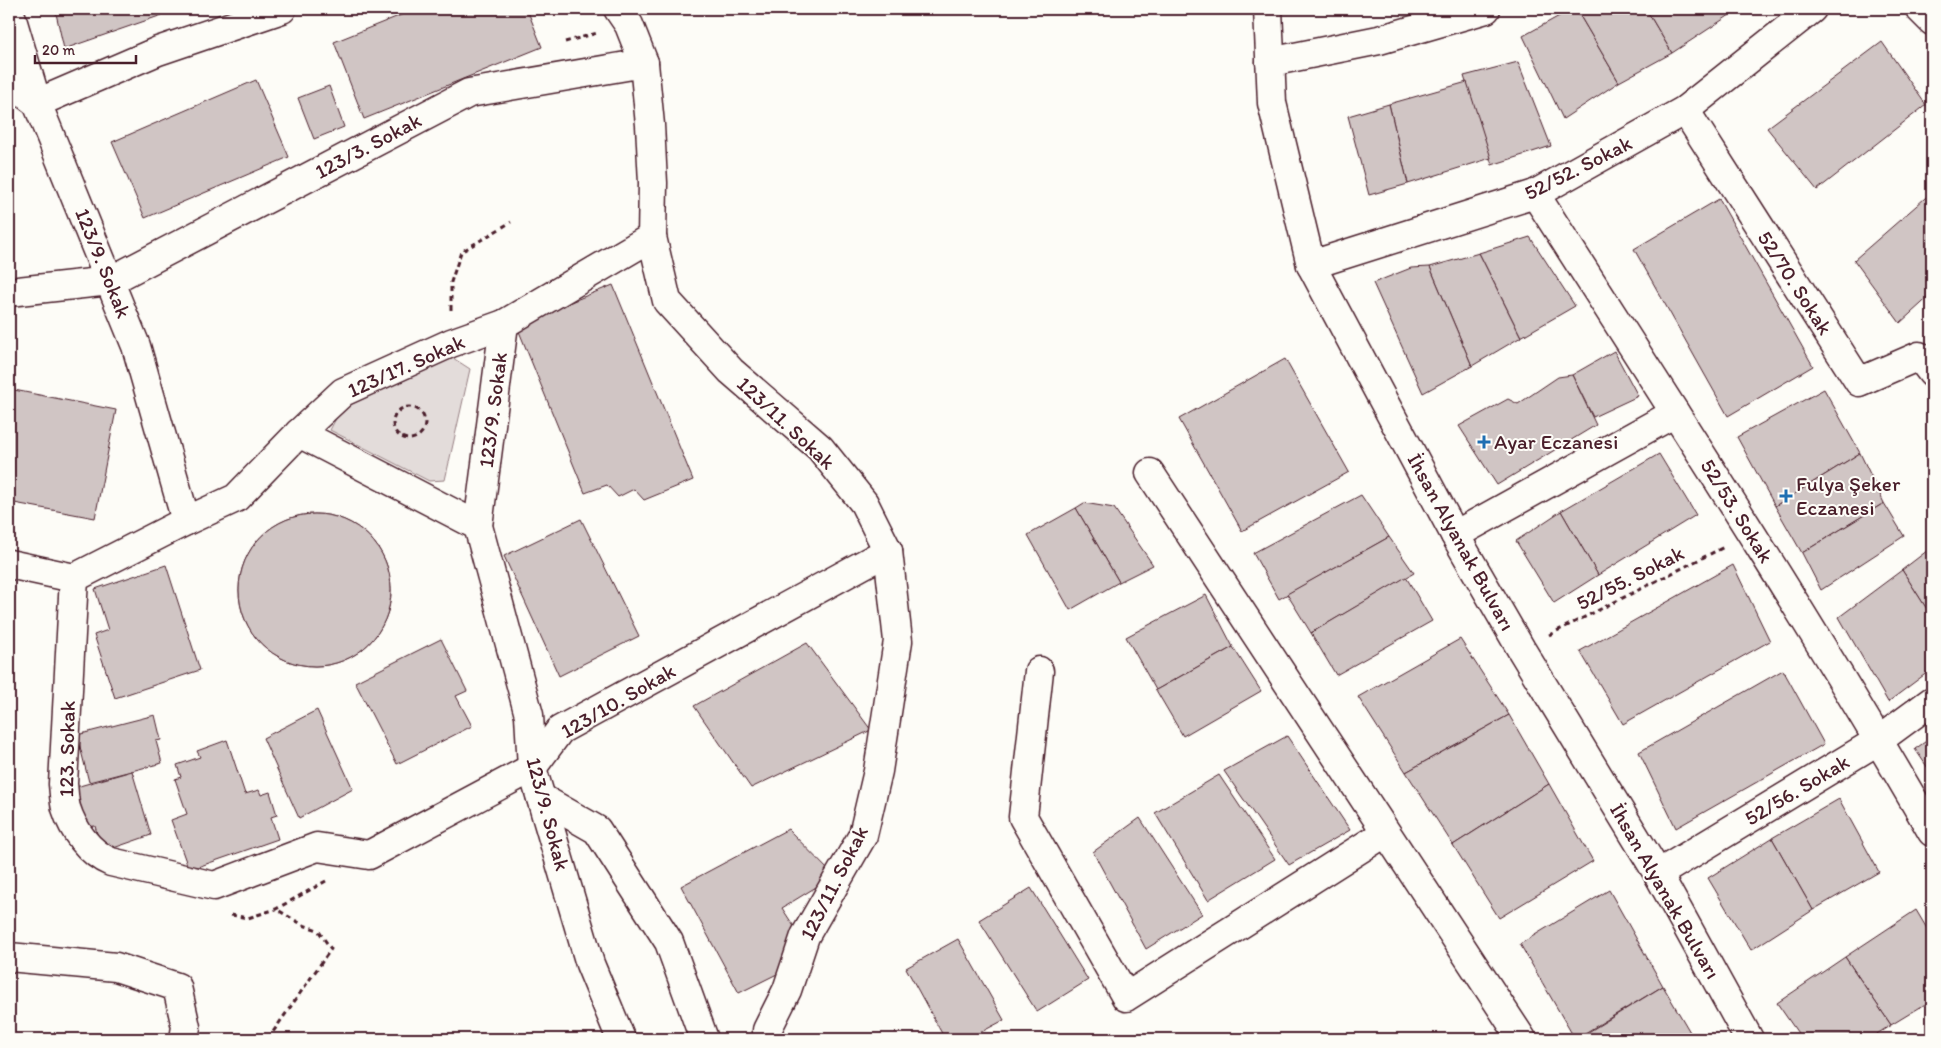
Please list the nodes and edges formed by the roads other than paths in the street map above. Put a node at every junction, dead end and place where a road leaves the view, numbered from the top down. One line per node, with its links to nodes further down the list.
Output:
1 (9, 9): 12 (street, 123/9. Sokak)
2 (282, 9): 12 (street)
3 (618, 9): 10 (street, 123/11. Sokak)
4 (1268, 9): 9 (street, İhsan Alyanak Bulvarı)
5 (1486, 9): 9 (street)
6 (1812, 9): 13 (street, 52/52. Sokak)
7 (1920, 9): 8 (street)
8 (1932, 21)
9 (1270, 62): 16 (street, İhsan Alyanak Bulvarı)
10 (644, 63): 15 (street, 123/11. Sokak); 17 (street, 123/3. Sokak)
11 (9, 82): 12 (street)
12 (37, 103): 17 (street, 123/9. Sokak)
13 (1685, 110): 14 (street, 52/52. Sokak); 20 (street, 52/70. Sokak)
14 (1535, 194): 16 (street, 52/52. Sokak); 21 (street, 52/53. Sokak)
15 (652, 237): 19 (street, 123/17. Sokak); 27 (street, 123/11. Sokak)
16 (1311, 265): 26 (street, İhsan Alyanak Bulvarı)
17 (110, 282): 18 (street); 24 (street, 123/9. Sokak)
18 (9, 292)
19 (504, 324): 22 (street, 123/17. Sokak); 25 (street, 123/9. Sokak)
20 (1928, 357)
21 (1675, 413): 26 (street); 32 (street, 52/53. Sokak)
22 (299, 433): 24 (street, 123/17. Sokak); 25 (street)
23 (1150, 473): 36 (street)
24 (186, 521): 29 (street, 123/17. Sokak)
25 (478, 526): 33 (street, 123/9. Sokak)
26 (1455, 535): 37 (street, İhsan Alyanak Bulvarı)
27 (888, 551): 33 (street, 123/10. Sokak); 43 (street, 123/11. Sokak)
28 (9, 564): 29 (street)
29 (74, 578): 38 (street, 123. Sokak)
30 (1039, 671): 36 (street)
31 (1932, 701): 32 (street, 52/56. Sokak)
32 (1879, 740): 35 (street, 52/53. Sokak); 37 (street, 52/56. Sokak)
33 (532, 768): 34 (street, 123/9. Sokak); 38 (street, 123/10. Sokak)
34 (541, 798): 41 (street, 123/9. Sokak); 42 (street)
35 (1932, 832)
36 (1385, 833): 44 (street)
37 (1658, 874): 45 (street, İhsan Alyanak Bulvarı)
38 (214, 886)
39 (9, 957): 40 (street)
40 (192, 1035)
41 (621, 1039)
42 (704, 1039)
43 (767, 1039)
44 (1522, 1039)
45 (1750, 1039)

